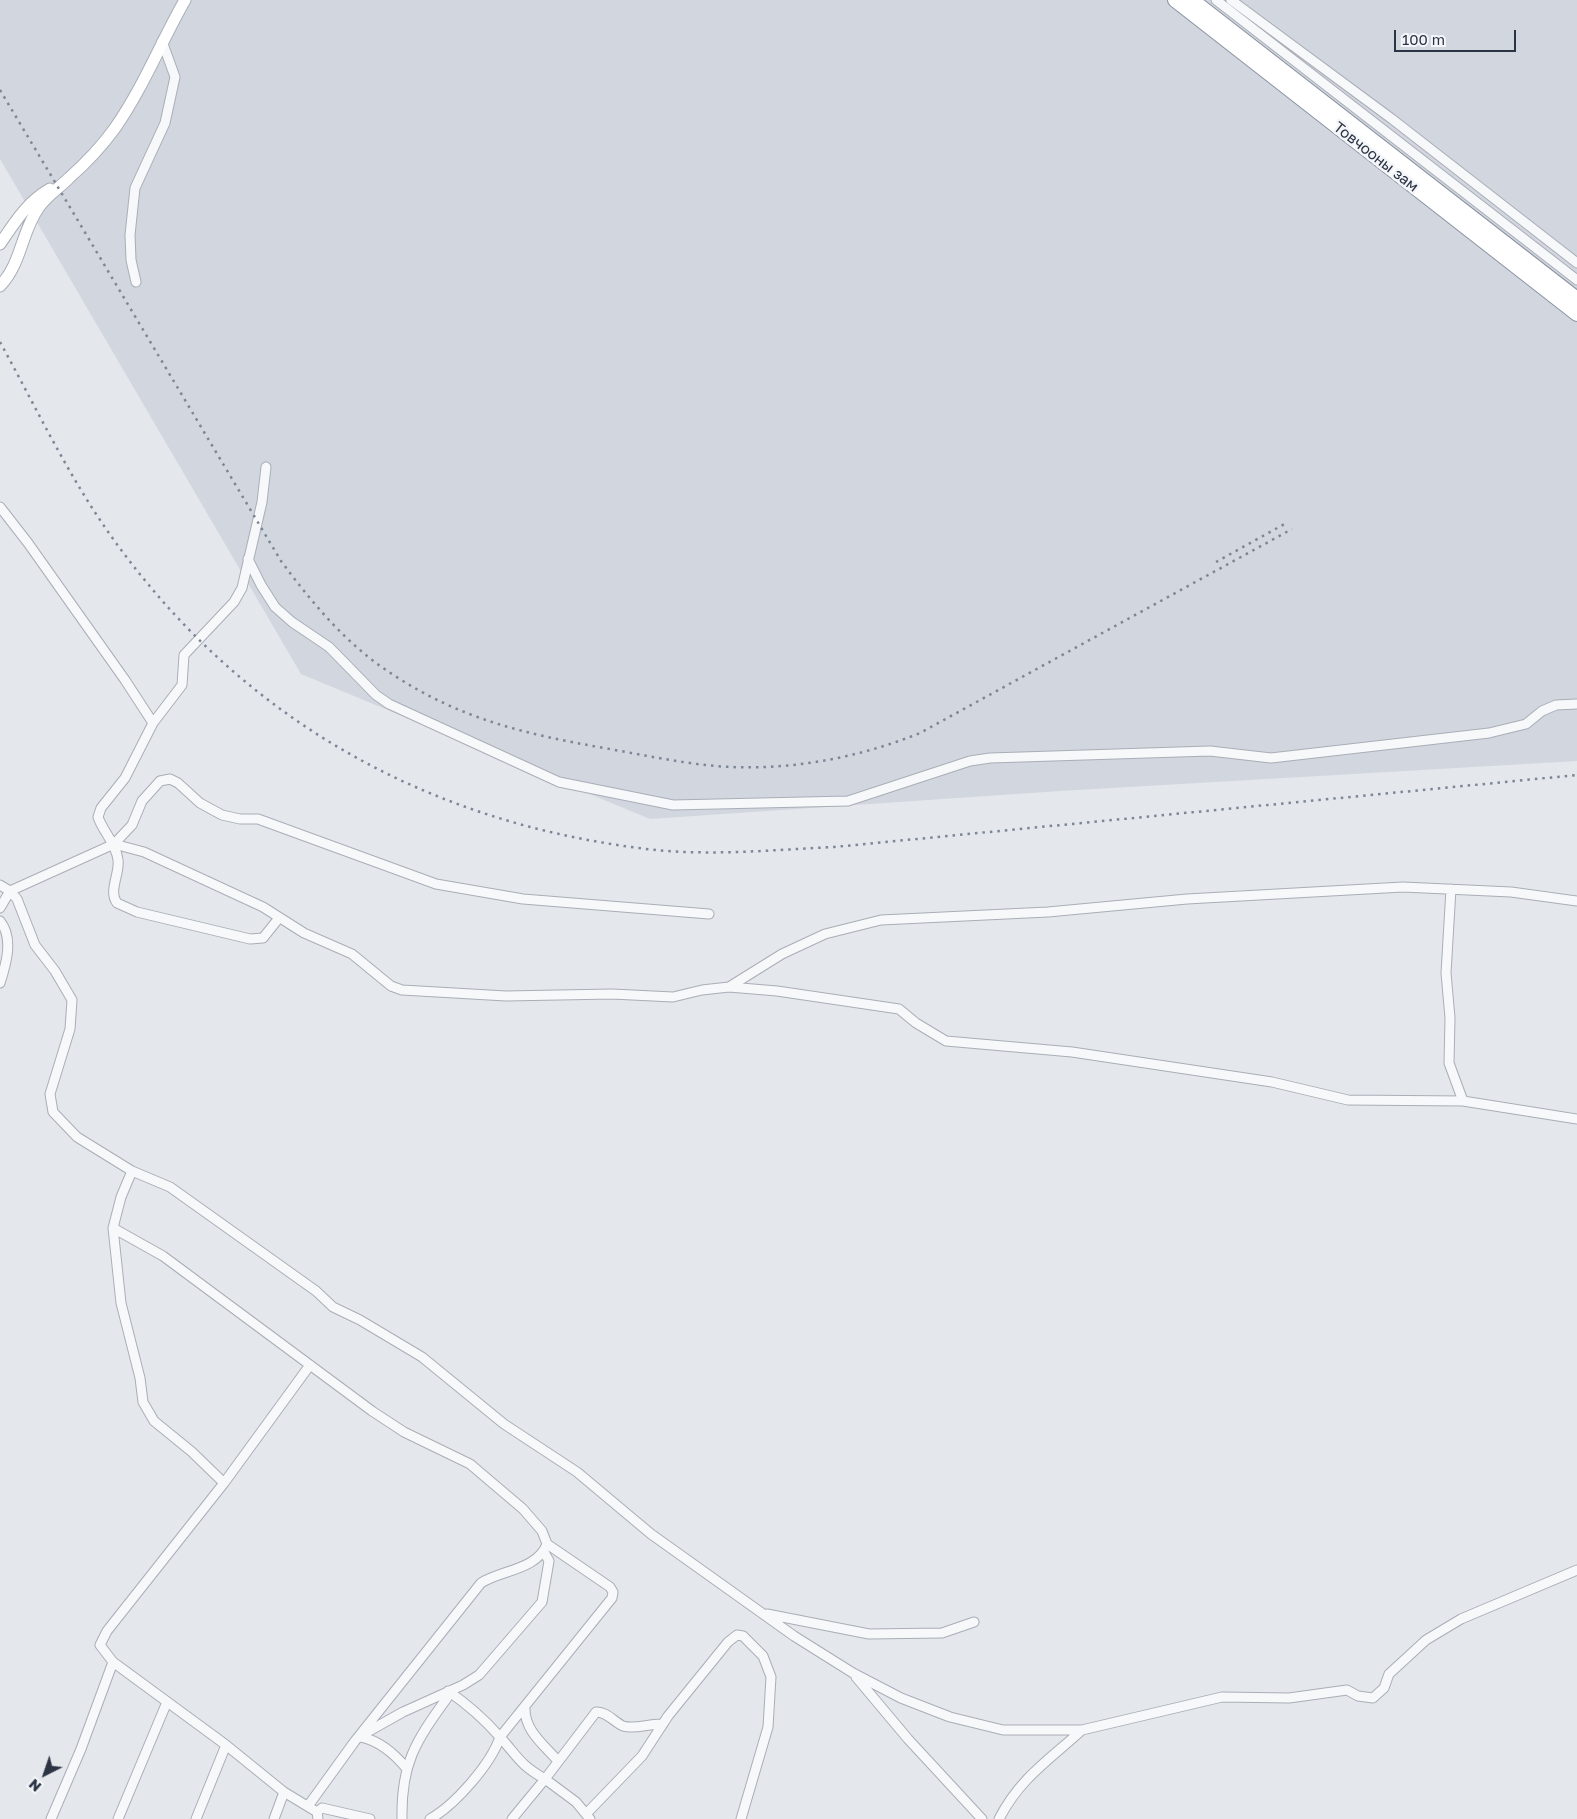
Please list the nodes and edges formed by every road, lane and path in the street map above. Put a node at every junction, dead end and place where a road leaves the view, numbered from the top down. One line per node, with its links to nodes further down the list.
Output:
1 (185, 0): 6 (main road)
2 (1175, 0): 14 (highway, Товчооны зам)
3 (1192, 0): 13 (highway, Товчооны зам)
4 (1216, 0): 10 (street)
5 (1231, 0): 9 (street)
6 (162, 41): 7 (main road); 11 (street)
7 (60, 184): 8 (main road); 12 (main road)
8 (0, 244)
9 (1577, 263)
10 (1577, 280)
11 (136, 282)
12 (0, 286)
13 (1577, 299)
14 (1577, 314)
15 (266, 467): 17 (street)
16 (0, 507): 19 (street)
17 (248, 559): 18 (street); 19 (street)
18 (1577, 704)
19 (153, 723): 20 (street)
20 (114, 844): 23 (street); 26 (street); 27 (street); 27 (street)
21 (0, 886): 23 (street)
22 (1451, 889): 24 (street); 30 (street); 31 (street)
23 (10, 891): 25 (street); 33 (street)
24 (1577, 901)
25 (0, 908)
26 (710, 914)
27 (279, 918): 30 (street)
28 (0, 921): 29 (street)
29 (0, 984)
30 (729, 987): 31 (street)
31 (1463, 1101): 32 (street)
32 (1577, 1119)
33 (132, 1171): 34 (street); 39 (street)
34 (113, 1228): 35 (street); 36 (street)
35 (310, 1365): 36 (street); 37 (street)
36 (224, 1483): 41 (street)
37 (545, 1548): 43 (street); 45 (street); 48 (street)
38 (1577, 1570): 47 (street)
39 (762, 1613): 40 (street); 42 (street)
40 (974, 1622)
41 (113, 1662): 44 (street); 58 (street)
42 (853, 1673): 47 (street); 67 (street)
43 (448, 1691): 48 (street); 49 (street); 52 (street)
44 (167, 1702): 50 (street); 59 (street)
45 (525, 1707): 49 (street); 51 (street)
46 (663, 1724): 51 (street); 57 (street); 66 (street)
47 (1082, 1730): 68 (street)
48 (359, 1736): 52 (street); 55 (street)
49 (500, 1737): 53 (street); 64 (street)
50 (226, 1745): 54 (street); 60 (street)
51 (558, 1761): 53 (street)
52 (406, 1768): 63 (street)
53 (545, 1779): 57 (street); 65 (street)
54 (284, 1792): 55 (street); 61 (street)
55 (308, 1806): 56 (street)
56 (318, 1816): 62 (street)
57 (588, 1816)
58 (51, 1819)
59 (118, 1819)
60 (196, 1819)
61 (274, 1819)
62 (370, 1819)
63 (402, 1819)
64 (430, 1819)
65 (512, 1819)
66 (741, 1819)
67 (982, 1819)
68 (999, 1819)

